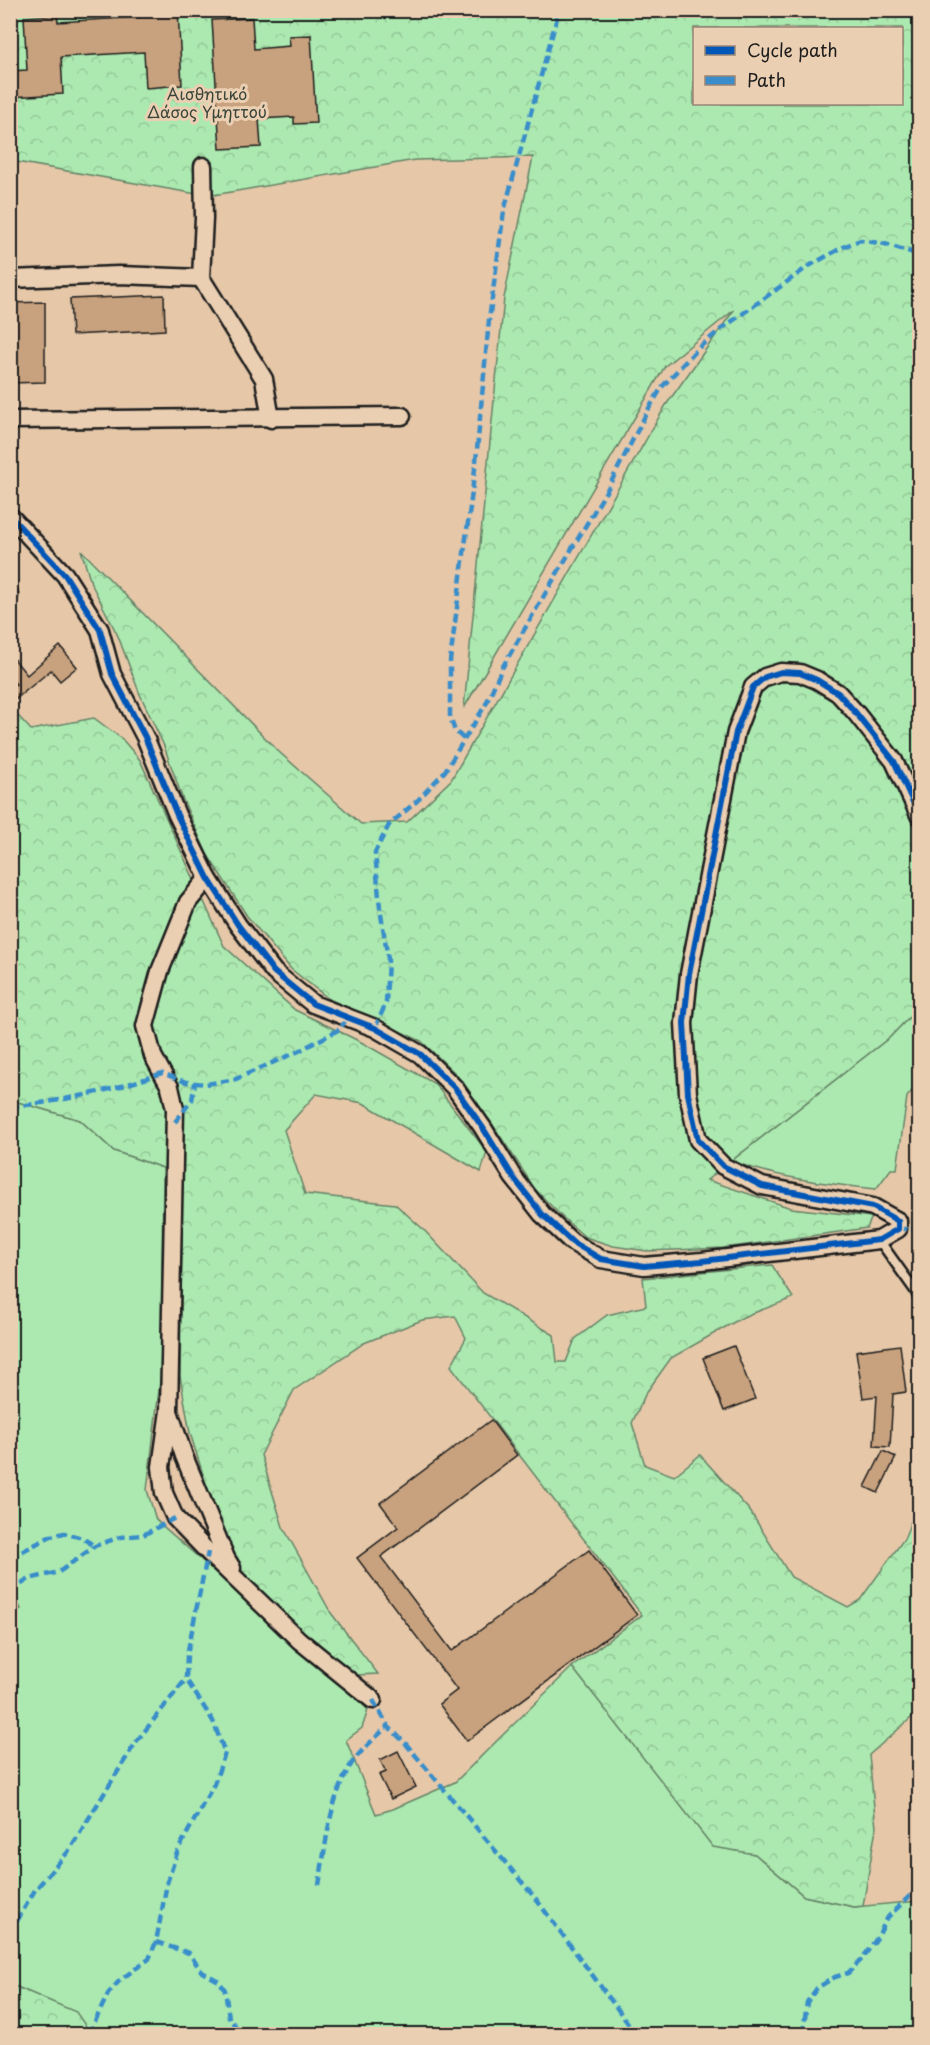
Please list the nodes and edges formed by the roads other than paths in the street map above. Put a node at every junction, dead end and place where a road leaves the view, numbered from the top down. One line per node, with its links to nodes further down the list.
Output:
1 (203, 166): 2 (street)
2 (201, 278): 3 (street); 5 (street)
3 (10, 279)
4 (402, 416): 5 (street)
5 (271, 419): 6 (street)
6 (10, 420)
7 (10, 516): 11 (street)
8 (10, 581): 9 (lane)
9 (10, 610)
10 (920, 817): 12 (street)
11 (208, 878): 12 (street); 14 (street)
12 (879, 1240): 13 (lane)
13 (920, 1302)
14 (169, 1411): 15 (street); 15 (street)
15 (245, 1587): 16 (street)
16 (373, 1700)

